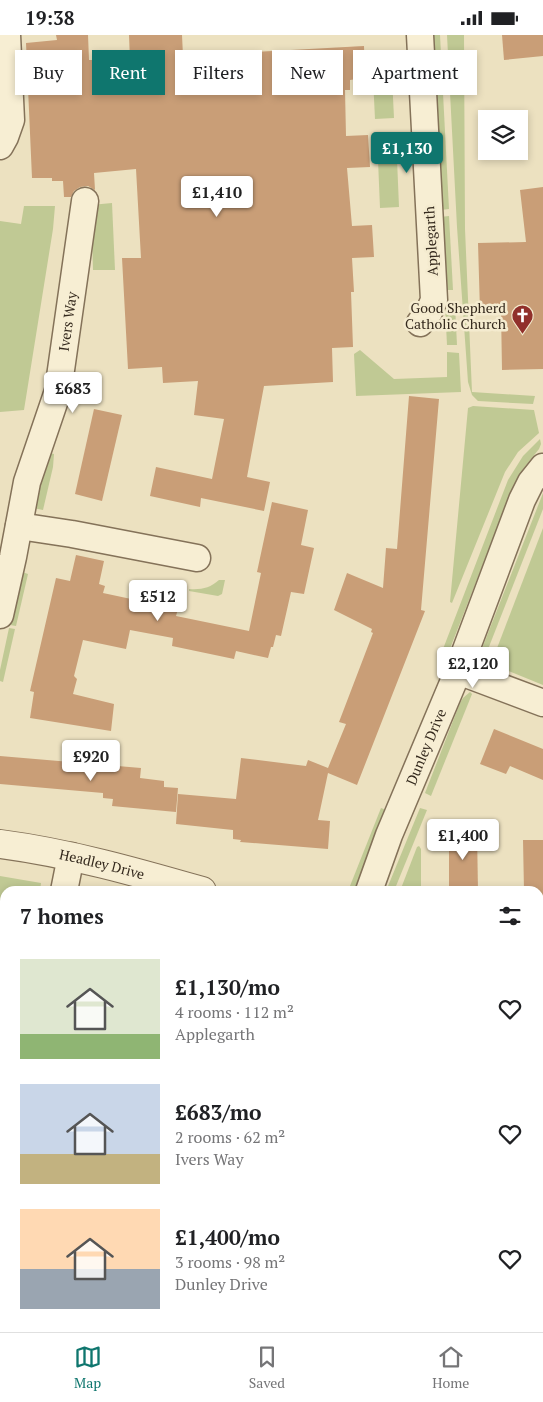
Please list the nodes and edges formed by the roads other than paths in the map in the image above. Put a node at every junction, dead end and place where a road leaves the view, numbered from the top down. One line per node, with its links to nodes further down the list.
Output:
1 (7, 35): 3 (street)
2 (420, 35): 5 (street, Applegarth)
3 (0, 146)
4 (85, 201): 7 (street, Ivers Way)
5 (420, 323)
6 (543, 467): 10 (street, Dunley Drive)
7 (19, 526): 8 (street); 9 (street, Ivers Way)
8 (197, 558)
9 (0, 615)
10 (458, 671): 11 (street); 16 (street, Dunley Drive)
11 (543, 703)
12 (0, 844): 13 (street, Headley Drive)
13 (71, 856): 14 (street); 15 (street, Headley Drive)
14 (65, 886)
15 (186, 886)
16 (371, 886)

